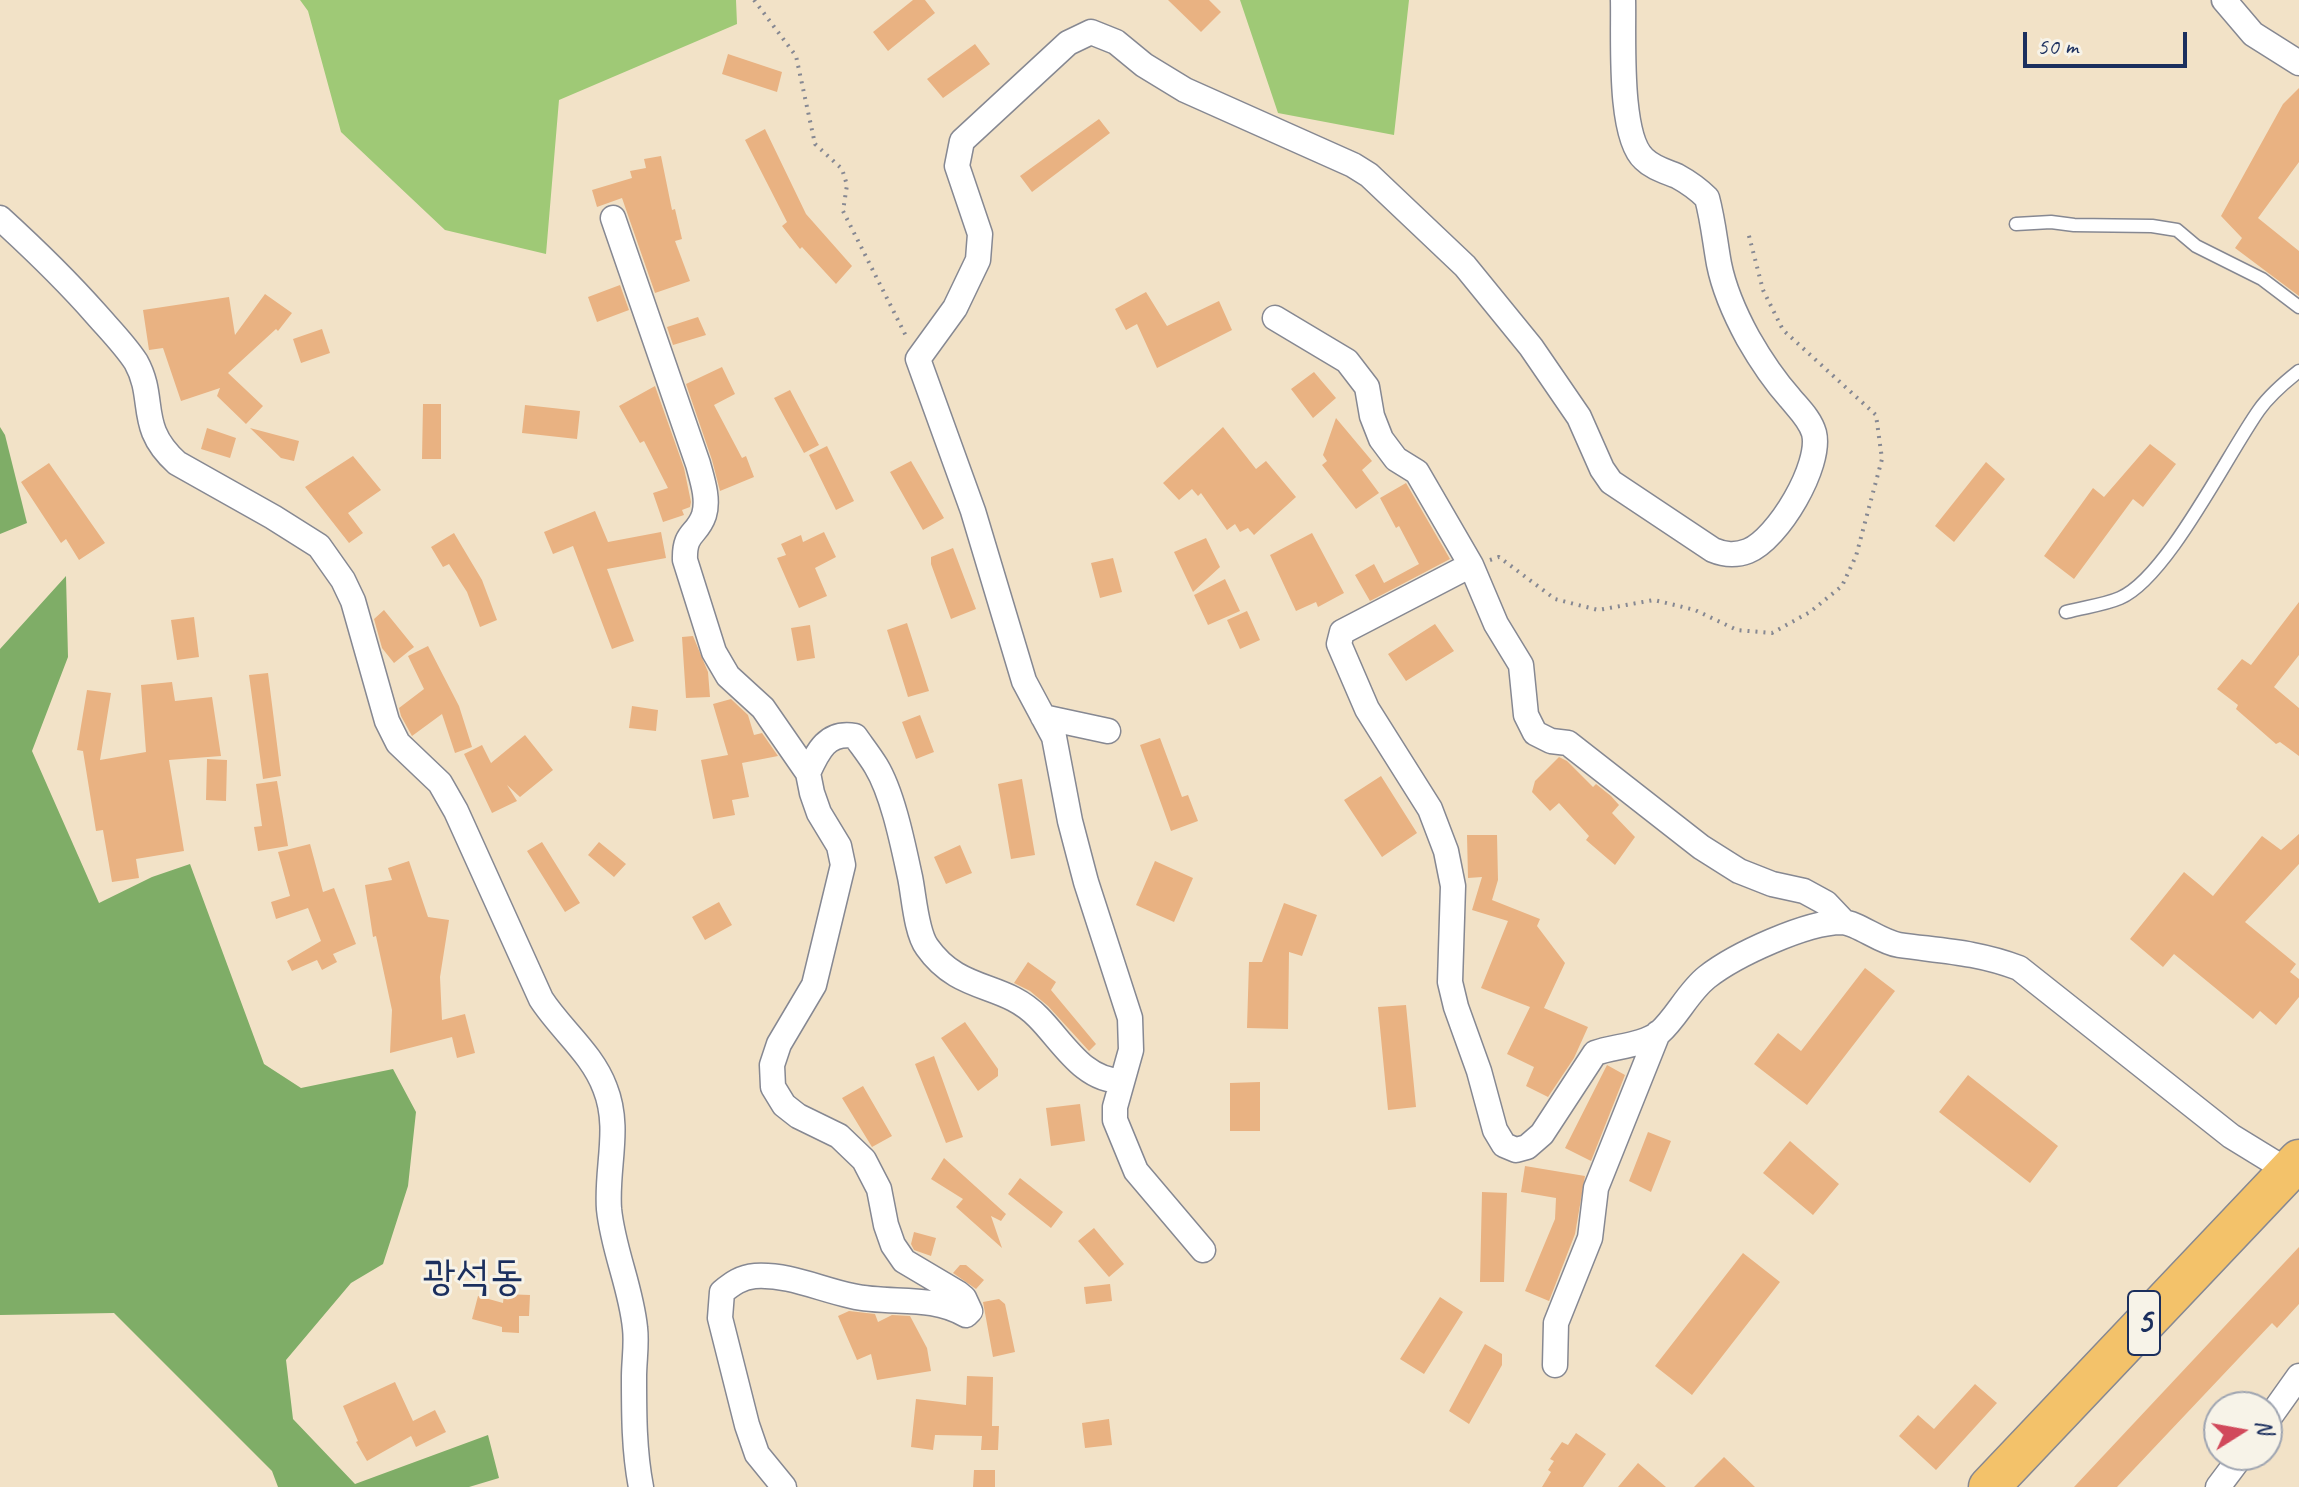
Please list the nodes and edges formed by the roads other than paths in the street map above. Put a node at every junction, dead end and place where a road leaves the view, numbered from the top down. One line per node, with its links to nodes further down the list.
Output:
1 (1623, 0): 12 (street)
2 (2224, 0): 3 (street)
3 (2299, 63)
4 (0, 218): 23 (street)
5 (613, 218): 14 (street)
6 (2016, 224): 7 (lane)
7 (2299, 307)
8 (1275, 318): 10 (street)
9 (2299, 371): 11 (lane)
10 (1471, 565): 15 (street); 16 (street)
11 (2066, 612)
12 (1043, 717): 13 (street); 17 (street)
13 (1108, 731)
14 (808, 773): 17 (street); 24 (street)
15 (1844, 922): 16 (street); 18 (street)
16 (1658, 1033): 20 (street)
17 (1122, 1081): 19 (street)
18 (2294, 1165): 25 (highway, 5)
19 (1203, 1250)
20 (1555, 1365)
21 (2299, 1376): 22 (street)
22 (2283, 1398)
23 (641, 1487)
24 (784, 1487)
25 (1989, 1487)

